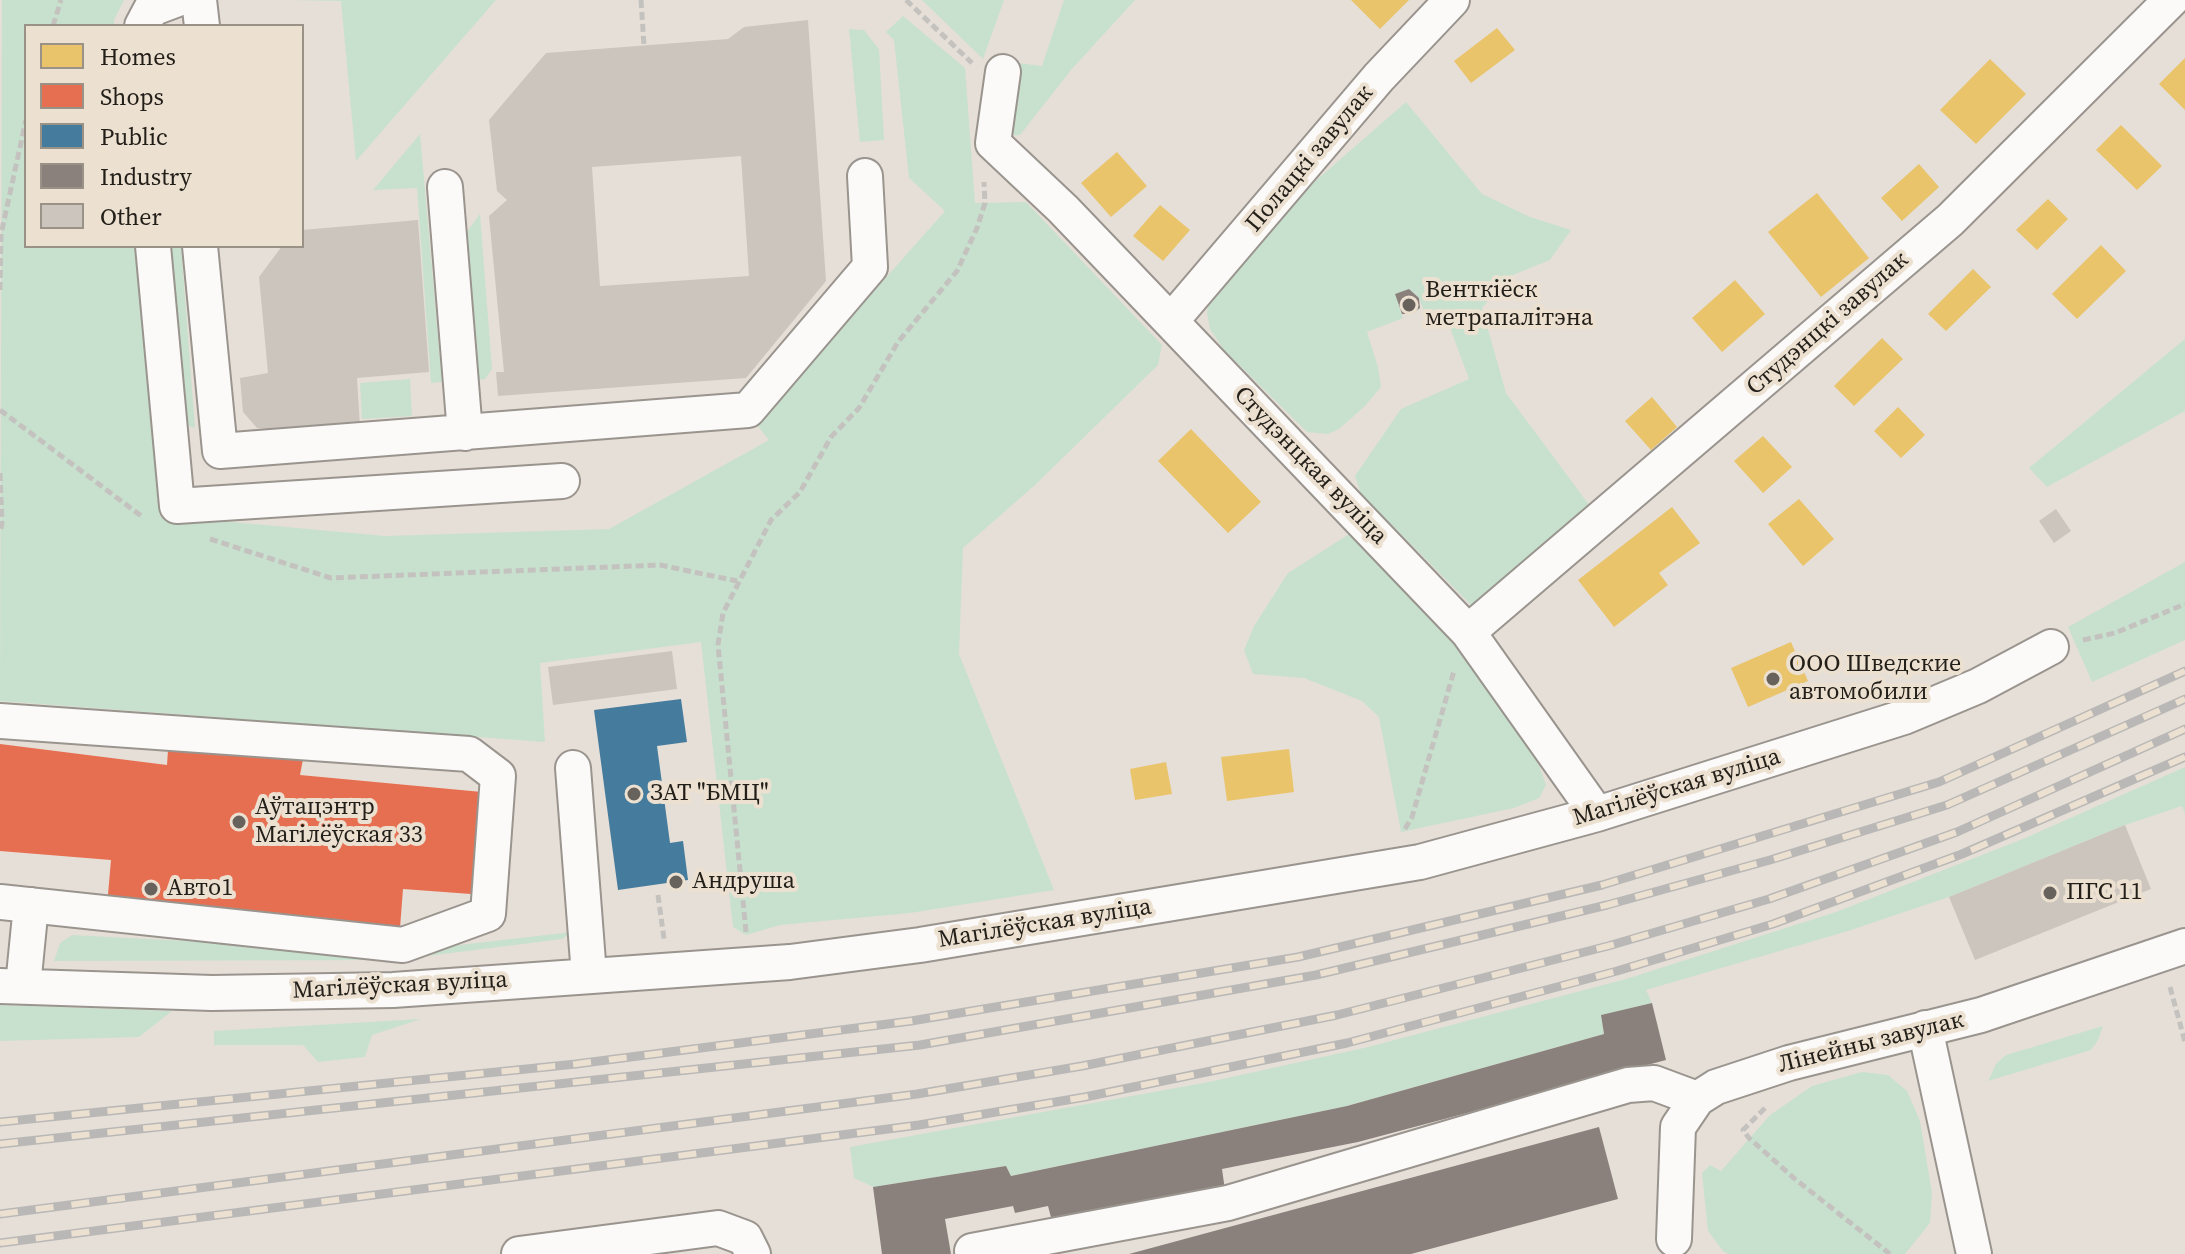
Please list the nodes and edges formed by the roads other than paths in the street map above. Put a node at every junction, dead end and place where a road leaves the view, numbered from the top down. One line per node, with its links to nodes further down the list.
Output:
1 (175, 0): 5 (street)
2 (199, 0): 6 (street)
3 (1452, 0): 12 (street, Полацкі завулак)
4 (2171, 0): 15 (street, Студэнцкі завулак)
5 (143, 24)
6 (202, 24)
7 (1003, 72): 12 (street, Студэнцкая вуліца)
8 (865, 176): 13 (street)
9 (445, 187): 13 (street)
10 (153, 248): 14 (street)
11 (200, 248): 13 (street)
12 (1171, 321): 15 (street, Студэнцкая вуліца)
13 (465, 433)
14 (562, 481)
15 (1468, 632): 19 (street, Студэнцкая вуліца)
16 (2051, 647): 19 (street, Магілёўская вуліца)
17 (0, 721): 20 (street)
18 (573, 768): 22 (street)
19 (1597, 814): 22 (street, Магілёўская вуліца)
20 (15, 904): 23 (street)
21 (2185, 946): 24 (street, Лінейны завулак)
22 (589, 975): 23 (street, Магілёўская вуліца)
23 (12, 986)
24 (1925, 1028): 25 (street, Лінейны завулак); 30 (street)
25 (1697, 1099): 26 (street); 27 (street)
26 (1673, 1249)
27 (972, 1251)
28 (519, 1254): 29 (street)
29 (753, 1254)
30 (1974, 1254)

